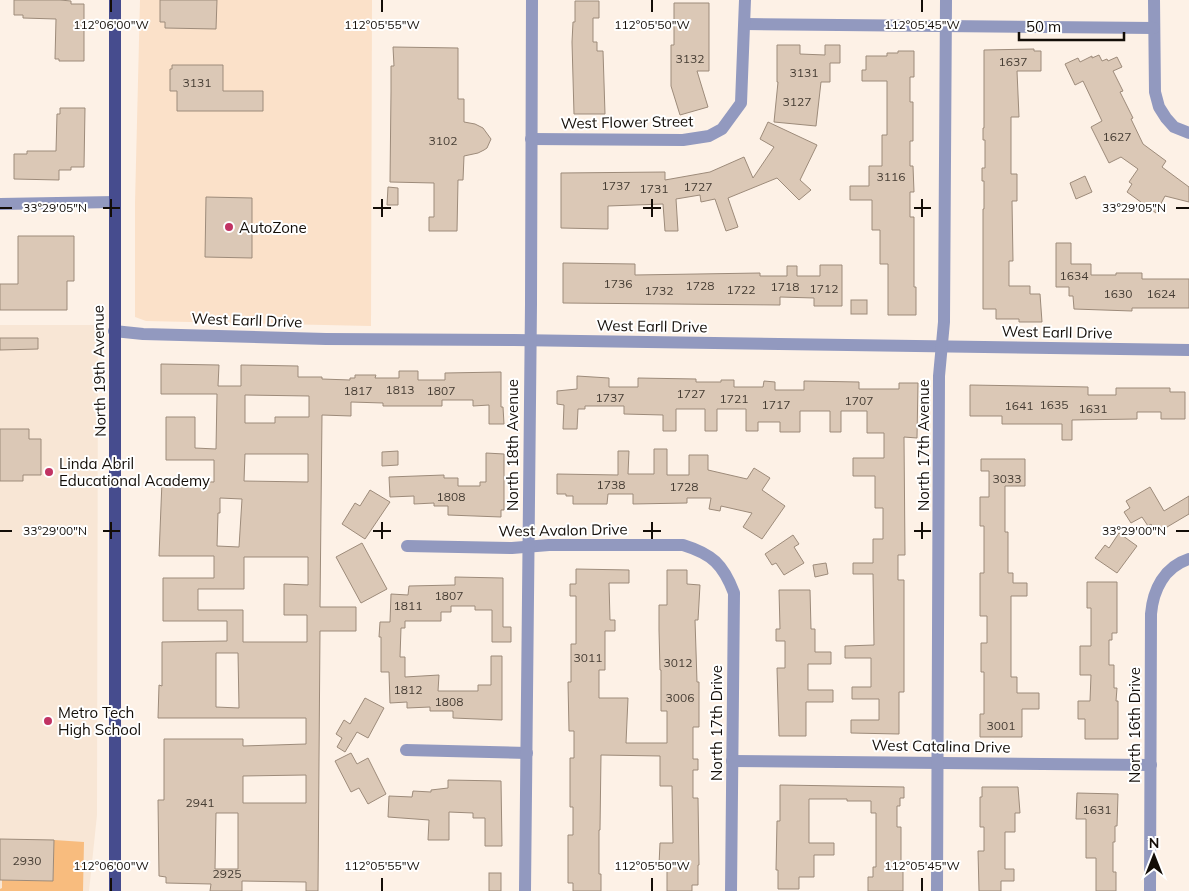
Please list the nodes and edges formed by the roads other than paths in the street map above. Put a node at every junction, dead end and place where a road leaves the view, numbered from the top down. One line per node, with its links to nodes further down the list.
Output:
1 (115, 0): 11 (main road, North 19th Avenue)
2 (532, 0): 10 (street, North 18th Avenue)
3 (745, 0): 6 (street)
4 (946, 0): 7 (street, North 17th Avenue)
5 (1154, 0): 8 (street)
6 (745, 24): 7 (street); 10 (street, West Flower Street)
7 (946, 26): 8 (street); 15 (street, North 17th Avenue)
8 (1154, 28): 9 (street)
9 (1189, 133)
10 (531, 139): 14 (street, North 18th Avenue)
11 (115, 202): 12 (street); 13 (main road, North 19th Avenue)
12 (0, 204)
13 (114, 331): 14 (street, West Earll Drive); 26 (main road, North 19th Avenue)
14 (530, 340): 15 (street, West Earll Drive); 18 (street, North 18th Avenue)
15 (942, 346): 16 (street, West Earll Drive); 24 (street, North 17th Avenue)
16 (1189, 350)
17 (408, 546): 18 (street, West Avalon Drive)
18 (528, 546): 20 (street, West Avalon Drive); 22 (street, North 18th Avenue)
19 (1189, 559): 25 (street, North 16th Drive)
20 (715, 560): 23 (street, North 17th Drive)
21 (406, 750): 22 (street)
22 (527, 753): 27 (street, North 18th Avenue)
23 (732, 761): 24 (street, West Catalina Drive); 28 (street, North 17th Drive)
24 (937, 762): 25 (street, West Catalina Drive); 29 (street, North 17th Avenue)
25 (1151, 765): 30 (street, North 16th Drive)
26 (115, 891)
27 (525, 891)
28 (731, 891)
29 (937, 891)
30 (1150, 891)

